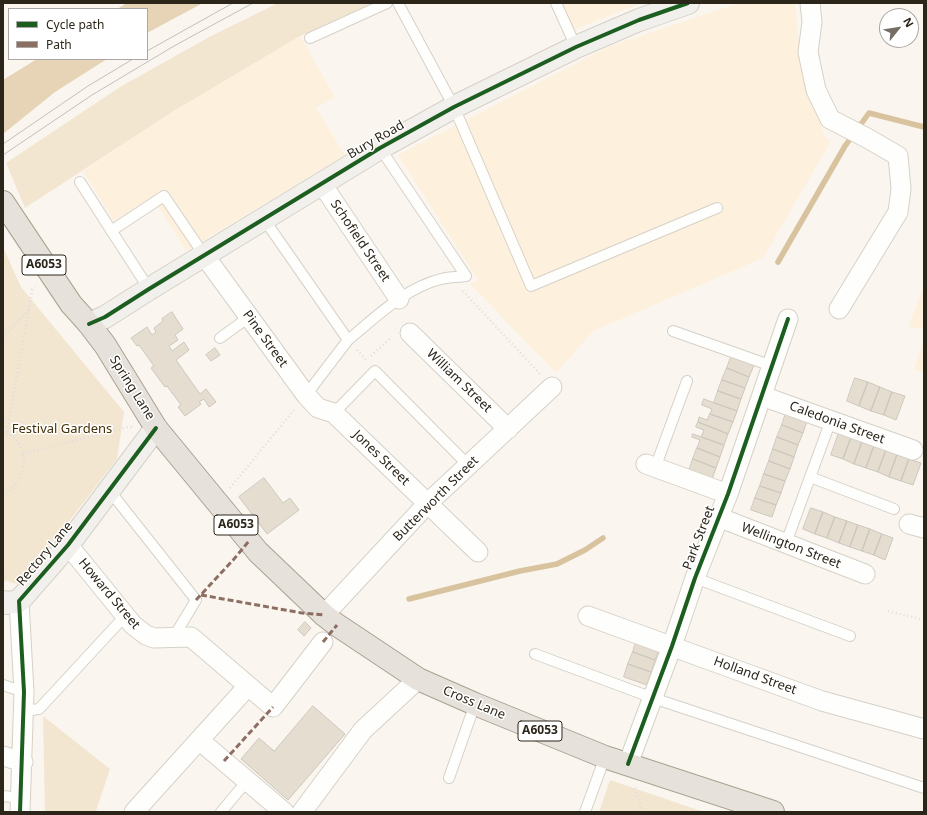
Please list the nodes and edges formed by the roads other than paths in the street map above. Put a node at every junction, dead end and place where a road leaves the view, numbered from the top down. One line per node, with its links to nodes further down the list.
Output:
1 (387, 3): 6 (lane)
2 (398, 3): 8 (lane)
3 (556, 3): 7 (lane)
4 (688, 3): 7 (street, Bury Road)
5 (810, 3): 19 (street)
6 (310, 38)
7 (576, 47): 8 (street, Bury Road)
8 (454, 107): 9 (street, Bury Road); 13 (lane)
9 (380, 148): 11 (street, Bury Road); 18 (lane)
10 (80, 182): 15 (lane)
11 (322, 184): 14 (street, Bury Road); 18 (street, Schofield Street)
12 (3, 202): 22 (main road, Spring Lane / A6053)
13 (717, 208)
14 (264, 219): 16 (street, Bury Road); 26 (lane)
15 (111, 231): 16 (lane); 17 (lane)
16 (204, 255): 17 (street, Bury Road); 20 (street, Pine Street)
17 (148, 289): 22 (street, Bury Road)
18 (399, 299): 26 (lane)
19 (839, 309)
20 (249, 317): 25 (lane); 30 (street, Pine Street)
21 (788, 319): 27 (street, Park Street)
22 (89, 324): 34 (main road, Spring Lane / A6053)
23 (673, 331): 27 (lane)
24 (402, 335): 35 (street, William Street)
25 (220, 338)
26 (348, 340): 30 (lane)
27 (772, 366): 31 (street, Park Street)
28 (687, 381): 38 (lane)
29 (552, 388): 35 (street, Butterworth Street)
30 (306, 395): 32 (street, Pine Street)
31 (762, 396): 33 (street, Caledonia Street); 41 (street, Park Street)
32 (334, 413): 37 (lane); 42 (street, Jones Street)
33 (831, 420): 36 (street, Caledonia Street); 39 (lane)
34 (156, 428): 40 (street, Rectory Lane); 51 (main road, Spring Lane / A6053)
35 (508, 429): 37 (street, Butterworth Street)
36 (913, 450)
37 (468, 465): 42 (street, Butterworth Street)
38 (650, 466): 41 (street)
39 (810, 477): 43 (lane); 45 (lane)
40 (109, 490): 46 (street, Rectory Lane); 55 (lane)
41 (728, 494): 44 (street, Park Street)
42 (428, 503): 47 (street, Jones Street); 51 (street, Butterworth Street)
43 (894, 510)
44 (718, 517): 45 (street, Wellington Street); 49 (street, Park Street)
45 (786, 544): 48 (street, Wellington Street)
46 (68, 545): 50 (street, Rectory Lane); 52 (street, Howard Street)
47 (478, 552)
48 (865, 574)
49 (695, 578): 54 (lane); 57 (street, Park Street)
50 (11, 601): 62 (street, Rectory Lane)
51 (324, 615): 59 (main road, Cross Lane / A6053)
52 (125, 616): 55 (street, Howard Street); 65 (lane)
53 (588, 616): 57 (street, Holland Street)
54 (850, 636)
55 (173, 638): 61 (street, Howard Street)
56 (323, 642): 61 (street, Howard Street)
57 (672, 646): 63 (street, Park Street); 66 (street, Holland Street)
58 (535, 654): 63 (lane)
59 (418, 679): 64 (main road, Cross Lane / A6053); 79 (street)
60 (3, 685): 62 (lane)
61 (248, 686): 67 (street)
62 (24, 692): 65 (street, Rectory Lane)
63 (652, 698): 71 (street, Park Street); 74 (lane)
64 (475, 704): 69 (main road, Cross Lane / A6053); 72 (lane)
65 (24, 711): 70 (street, Rectory Lane)
66 (924, 729)
67 (199, 740): 73 (street); 76 (street)
68 (3, 756): 70 (street)
69 (605, 757): 71 (main road, Cross Lane / A6053); 80 (lane)
70 (23, 762): 75 (street, Rectory Lane)
71 (628, 764): 81 (main road, Cross Lane / A6053)
72 (449, 778)
73 (247, 780): 77 (lane); 78 (street)
74 (924, 788)
75 (15, 802)
76 (134, 812)
77 (221, 812)
78 (284, 812)
79 (302, 812)
80 (585, 812)
81 (773, 812)

